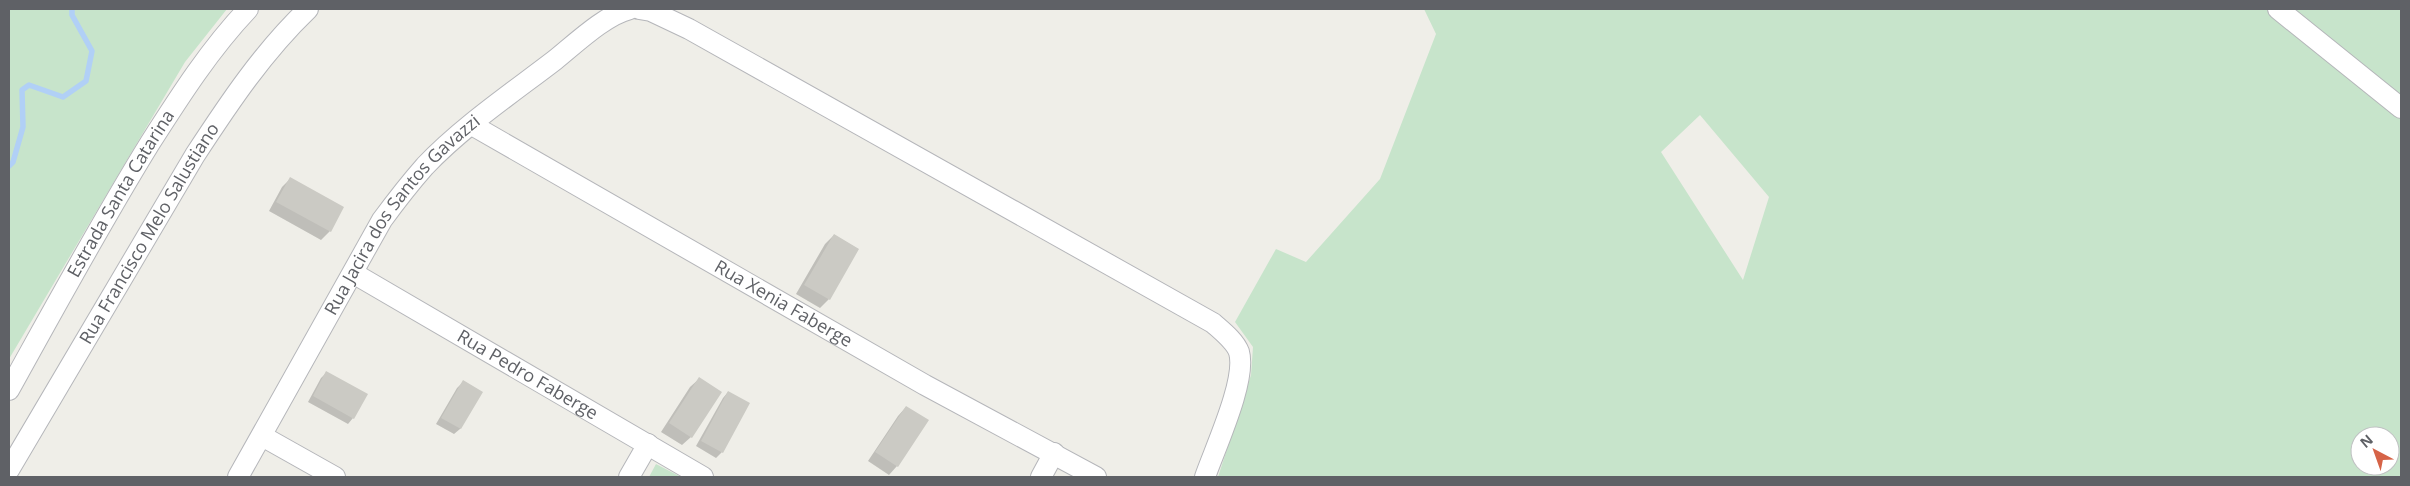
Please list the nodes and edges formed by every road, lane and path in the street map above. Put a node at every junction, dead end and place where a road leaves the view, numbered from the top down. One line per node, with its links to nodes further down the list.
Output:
1 (248, 9): 9 (street, Estrada Santa Catarina)
2 (308, 9): 13 (street, Rua Francisco Melo Salustiano)
3 (630, 9): 7 (street, Rua Jacira dos Santos Gavazzi)
4 (638, 9): 20 (street)
5 (2278, 9): 6 (street)
6 (2401, 108)
7 (472, 125): 8 (street, Rua Jacira dos Santos Gavazzi); 12 (street, Rua Xenia Faberge)
8 (353, 273): 10 (street, Rua Jacira dos Santos Gavazzi); 11 (street, Rua Pedro Faberge)
9 (9, 390)
10 (262, 436): 14 (street, Rua Jacira dos Santos Gavazzi); 15 (street)
11 (648, 444): 16 (street); 17 (street, Rua Pedro Faberge)
12 (1054, 453): 18 (street); 19 (street, Rua Xenia Faberge)
13 (9, 470)
14 (238, 477)
15 (335, 477)
16 (629, 477)
17 (703, 477)
18 (1041, 477)
19 (1096, 477)
20 (1205, 477)

